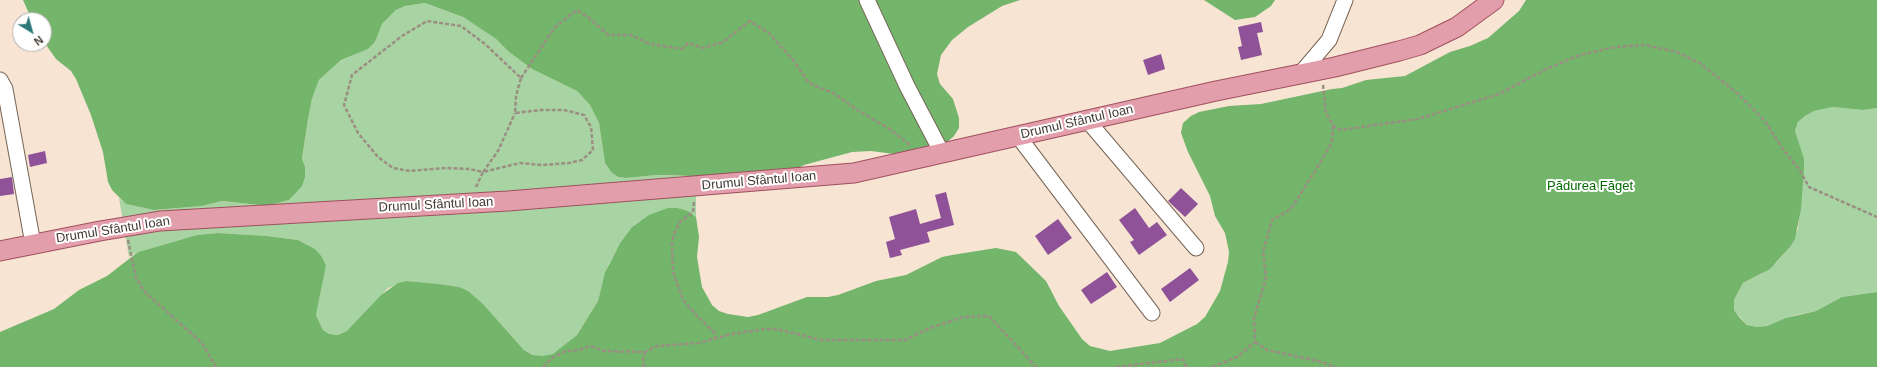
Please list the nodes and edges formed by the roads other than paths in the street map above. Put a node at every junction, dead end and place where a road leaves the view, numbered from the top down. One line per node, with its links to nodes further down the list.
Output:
1 (867, 0): 8 (street)
2 (1345, 0): 4 (street)
3 (1494, 0): 4 (main road, Drumul Sfântul Ioan)
4 (1301, 73): 6 (main road, Drumul Sfântul Ioan)
5 (0, 80): 9 (street)
6 (1087, 120): 7 (main road, Drumul Sfântul Ioan); 10 (street)
7 (1018, 136): 8 (main road, Drumul Sfântul Ioan); 12 (street)
8 (941, 150): 9 (main road, Drumul Sfântul Ioan)
9 (33, 244): 11 (main road, Drumul Sfântul Ioan)
10 (1196, 248)
11 (0, 251)
12 (1152, 313)

